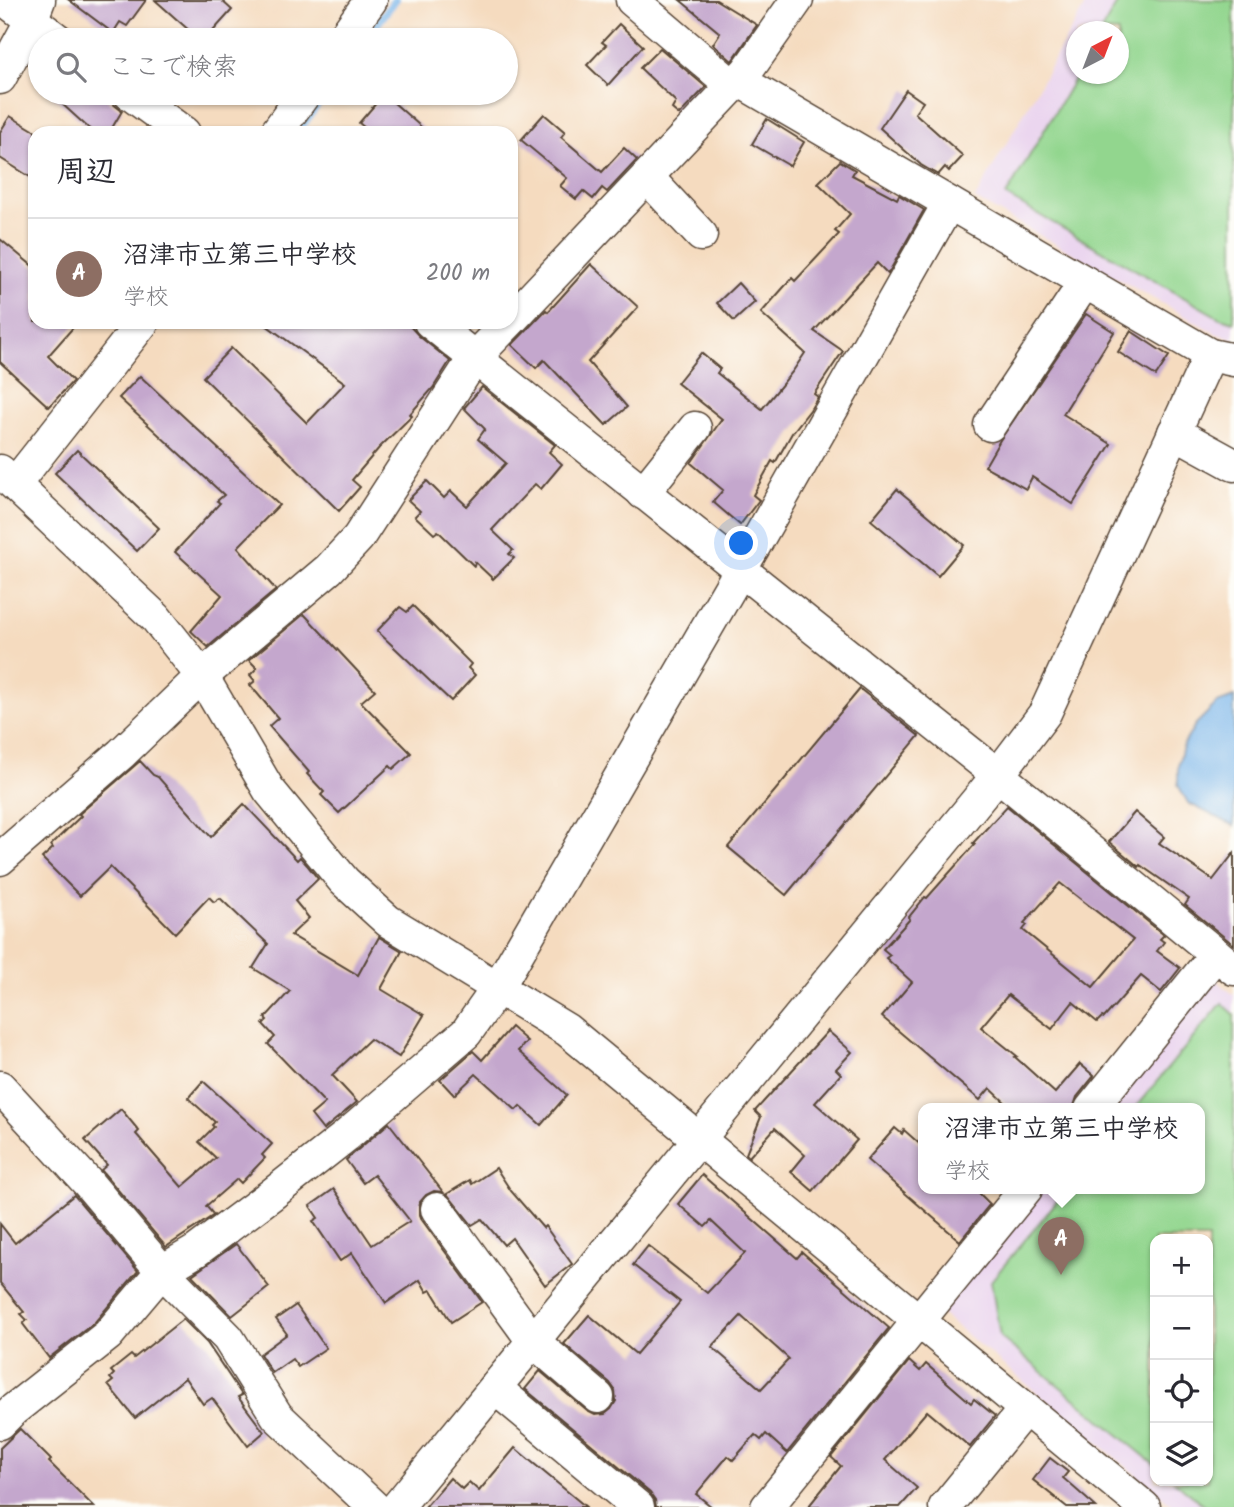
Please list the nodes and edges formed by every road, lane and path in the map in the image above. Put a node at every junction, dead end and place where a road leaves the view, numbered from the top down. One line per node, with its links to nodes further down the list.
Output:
1 (5, 0): 5 (street)
2 (371, 0): 7 (street)
3 (632, 0): 9 (street)
4 (797, 0): 9 (street)
5 (35, 10): 6 (street); 8 (street)
6 (49, 28)
7 (351, 28)
8 (0, 78)
9 (735, 83): 14 (street); 15 (street)
10 (146, 105): 12 (street)
11 (296, 105): 13 (street)
12 (174, 126)
13 (281, 126)
14 (647, 177): 16 (street); 18 (street)
15 (949, 203): 17 (street); 30 (street)
16 (701, 235)
17 (1085, 282): 23 (street); 24 (street)
18 (518, 312)
19 (137, 329): 28 (street)
20 (439, 329): 22 (street)
21 (502, 329): 22 (street)
22 (475, 357): 29 (street); 31 (street)
23 (1222, 357): 26 (street)
24 (990, 425)
25 (695, 428): 29 (street)
26 (1174, 432): 27 (street); 32 (street)
27 (1234, 465)
28 (8, 477): 31 (street)
29 (652, 482): 30 (street)
30 (740, 571): 32 (street); 35 (street)
31 (202, 676): 33 (street); 35 (street)
32 (998, 775): 34 (street); 38 (street)
33 (0, 859)
34 (1225, 962): 37 (street)
35 (497, 989): 38 (street); 41 (street)
36 (0, 1087): 41 (street)
37 (1096, 1103)
38 (699, 1141): 42 (street); 43 (street)
39 (1022, 1194): 42 (street)
40 (437, 1209): 43 (street)
41 (162, 1270): 47 (street); 48 (street)
42 (919, 1322): 46 (street); 51 (street)
43 (533, 1341): 44 (street); 45 (street)
44 (495, 1388): 49 (street); 50 (street)
45 (598, 1397)
46 (1025, 1409): 52 (street); 53 (street)
47 (0, 1423)
48 (374, 1507)
49 (397, 1507)
50 (638, 1507)
51 (767, 1507)
52 (945, 1507)
53 (1144, 1507)

